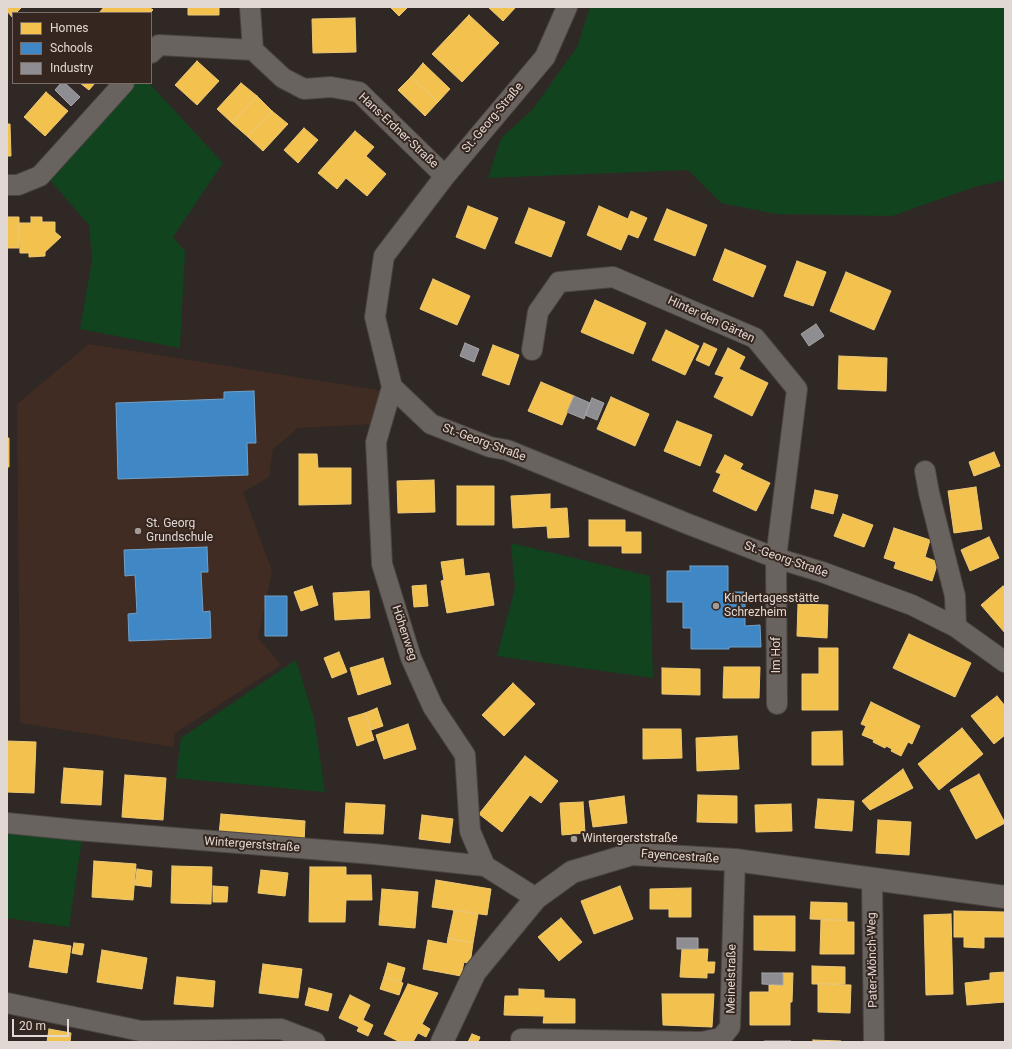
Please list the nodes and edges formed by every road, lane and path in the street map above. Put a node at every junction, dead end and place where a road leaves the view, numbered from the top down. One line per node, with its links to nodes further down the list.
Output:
1 (250, 7): 3 (street)
2 (567, 7): 6 (street, St.-Georg-Straße)
3 (253, 50): 4 (street); 6 (street, Hans-Erdner-Straße)
4 (152, 52)
5 (123, 84): 7 (street)
6 (445, 176): 9 (street, St.-Georg-Straße)
7 (7, 185)
8 (532, 350): 11 (street, Hinter den Gärten)
9 (392, 387): 11 (street, St.-Georg-Straße); 17 (street, Höhenweg)
10 (925, 471): 12 (street)
11 (776, 558): 12 (street, St.-Georg-Straße); 14 (street, Im Hof)
12 (956, 627): 13 (street, St.-Georg-Straße)
13 (1005, 662)
14 (777, 704)
15 (7, 823): 17 (street, Wintergerststraße)
16 (735, 860): 18 (street, Fayencestraße); 20 (street, Fayencestraße); 22 (street, Meinelstraße)
17 (485, 866): 20 (street, Wintergerststraße)
18 (872, 879): 19 (street, Fayencestraße); 23 (street, Pater-Mönch-Weg)
19 (1005, 897)
20 (536, 898): 25 (street, Fayencestraße)
21 (7, 1003): 24 (street)
22 (521, 1039)
23 (874, 1041)
24 (315, 1042)
25 (442, 1042)

